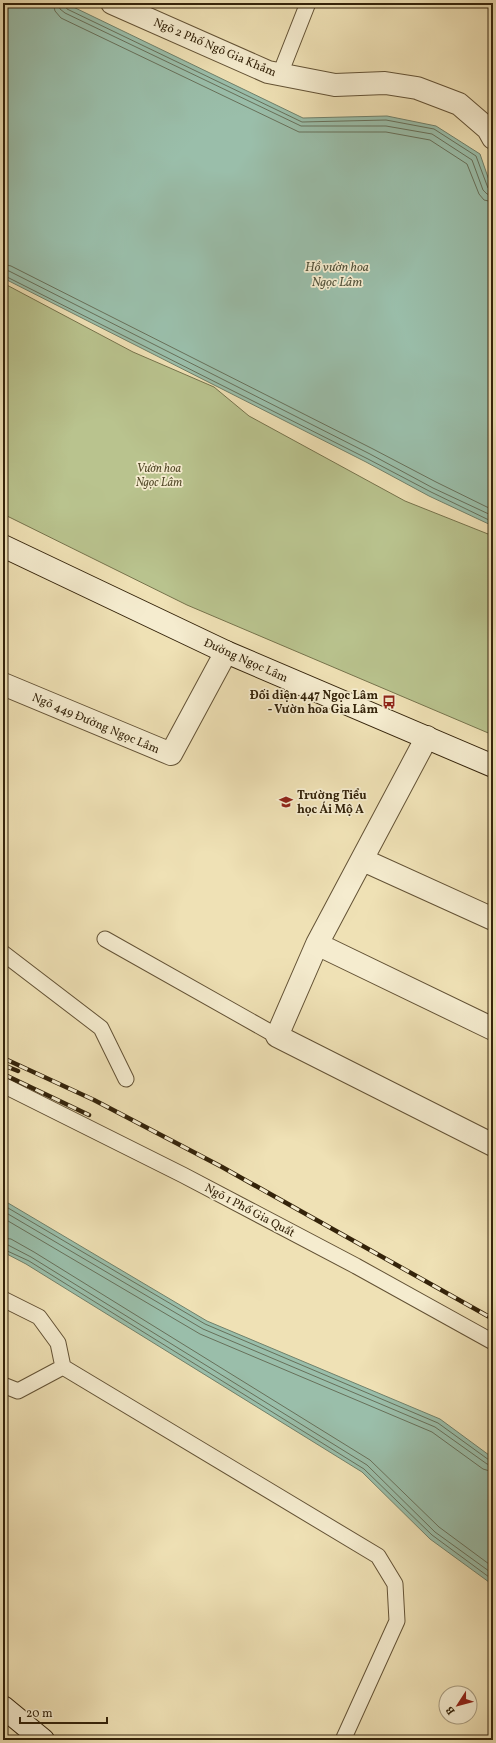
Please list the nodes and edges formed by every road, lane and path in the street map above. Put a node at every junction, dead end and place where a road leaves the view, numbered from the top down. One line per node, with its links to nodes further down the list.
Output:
1 (112, 3): 3 (street, Ngõ 2 Phố Ngô Gia Khảm)
2 (308, 3): 3 (lane)
3 (280, 74): 4 (street, Ngõ 2 Phố Ngô Gia Khảm)
4 (493, 138)
5 (3, 546): 6 (street, Đường Ngọc Lâm)
6 (226, 652): 7 (street, Ngõ 449 Đường Ngọc Lâm); 8 (street, Đường Ngọc Lâm)
7 (3, 684)
8 (428, 737): 9 (street, Đường Ngọc Lâm); 10 (street)
9 (493, 766)
10 (362, 860): 11 (street); 13 (street)
11 (493, 919)
12 (106, 939): 16 (lane)
13 (317, 944): 15 (street); 16 (street)
14 (3, 953): 17 (lane)
15 (493, 1029)
16 (277, 1036): 19 (street)
17 (126, 1079)
18 (3, 1085): 21 (lane, Ngõ 1 Phố Gia Quất)
19 (493, 1145)
20 (3, 1299): 22 (lane)
21 (493, 1342)
22 (63, 1367): 23 (lane); 26 (lane)
23 (3, 1385)
24 (3, 1707): 25 (street)
25 (43, 1740)
26 (343, 1740)

